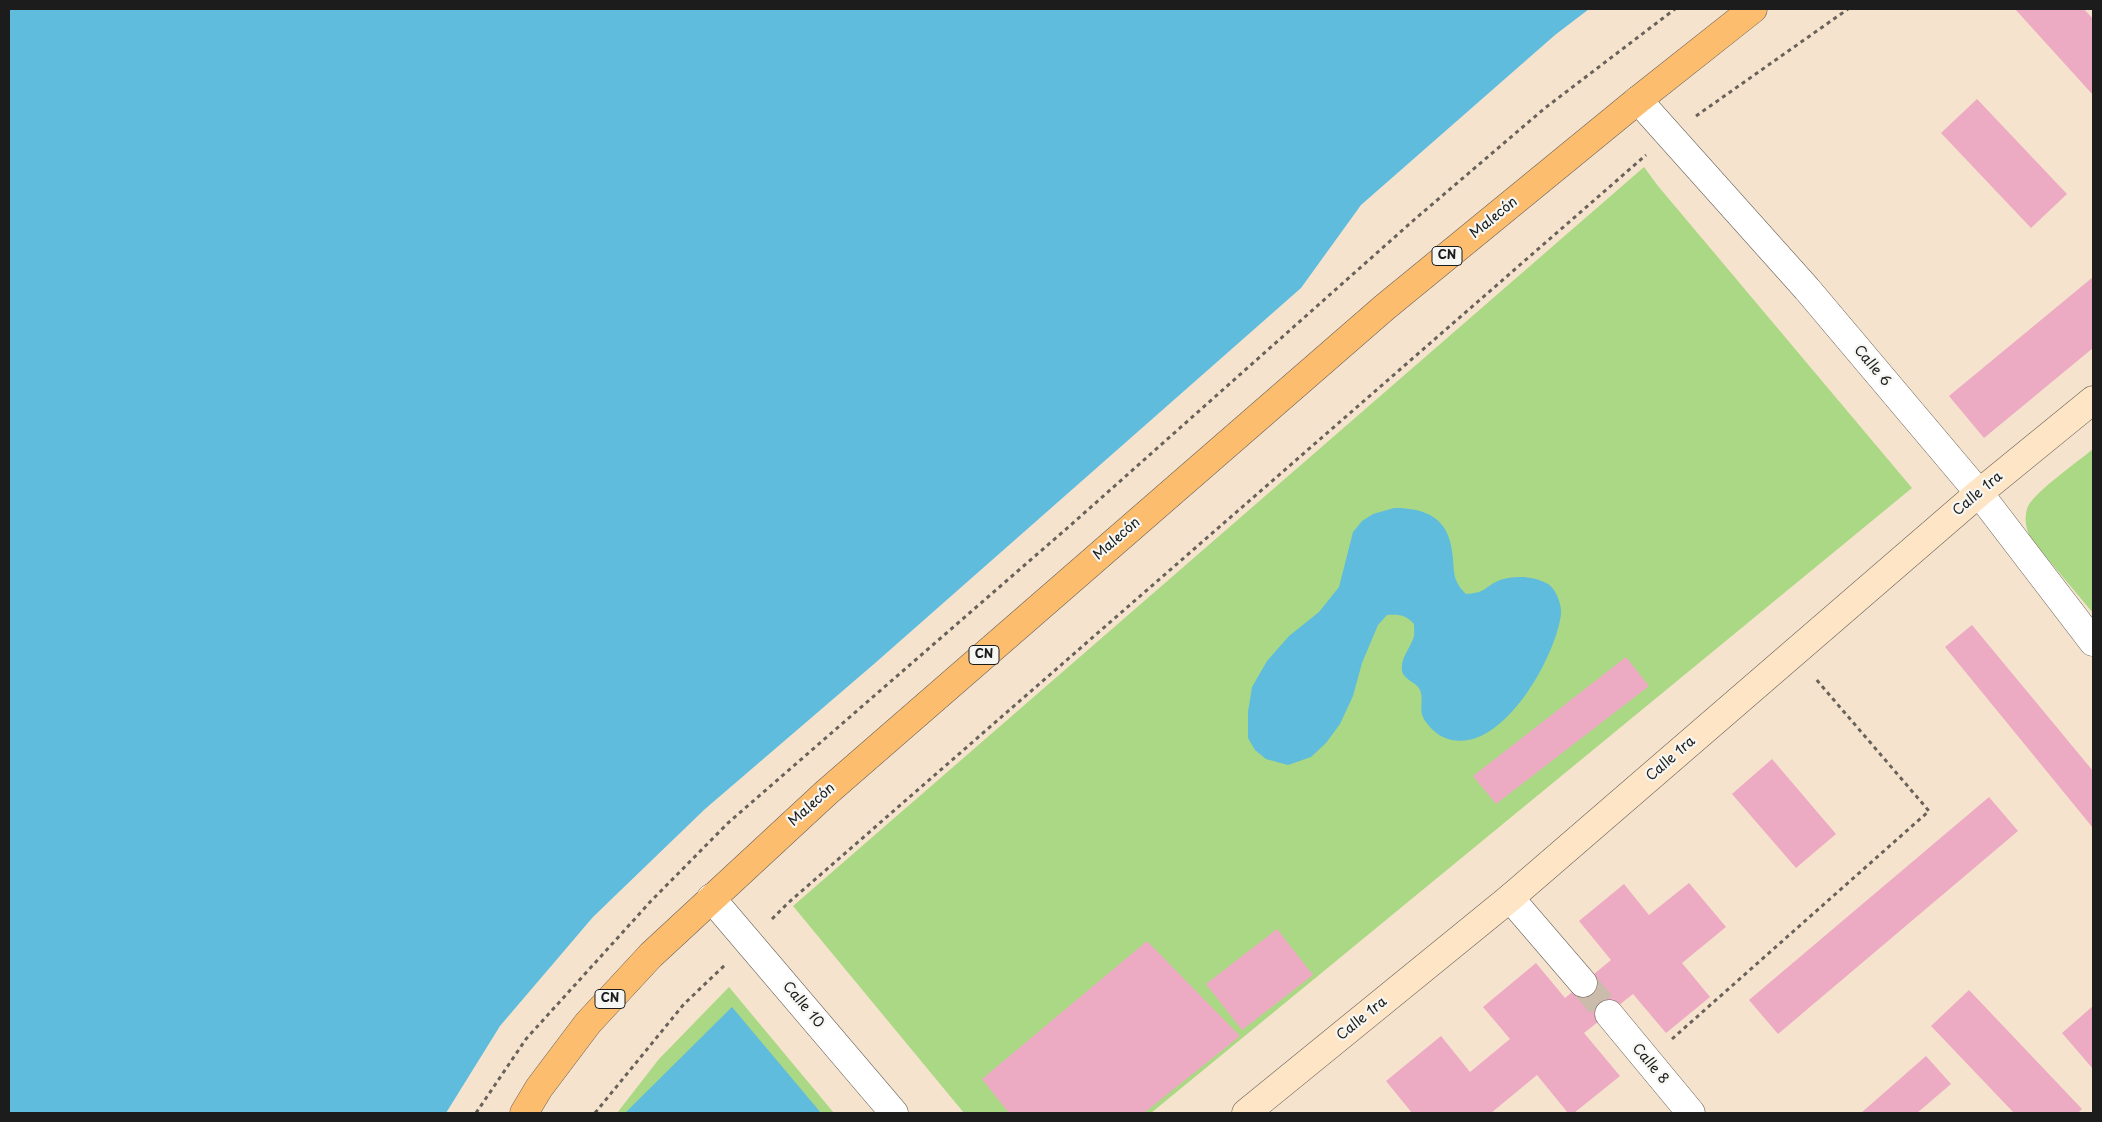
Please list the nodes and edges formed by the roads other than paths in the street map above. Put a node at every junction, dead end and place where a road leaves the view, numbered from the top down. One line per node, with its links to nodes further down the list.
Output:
1 (1754, 9): 2 (highway, Malecón / CN)
2 (1638, 100): 4 (street, Calle 6); 6 (highway, Malecón / CN)
3 (2093, 400): 4 (street, Calle 1ra)
4 (1979, 493): 5 (street, Calle 6); 7 (street, Calle 1ra)
5 (2093, 642)
6 (711, 898): 10 (highway, Malecón / CN); 11 (street, Calle 10)
7 (1510, 898): 8 (street); 12 (street, Calle 1ra)
8 (1583, 983)
9 (1609, 1014): 13 (street, Calle 8)
10 (524, 1113)
11 (894, 1113)
12 (1246, 1113)
13 (1691, 1113)

